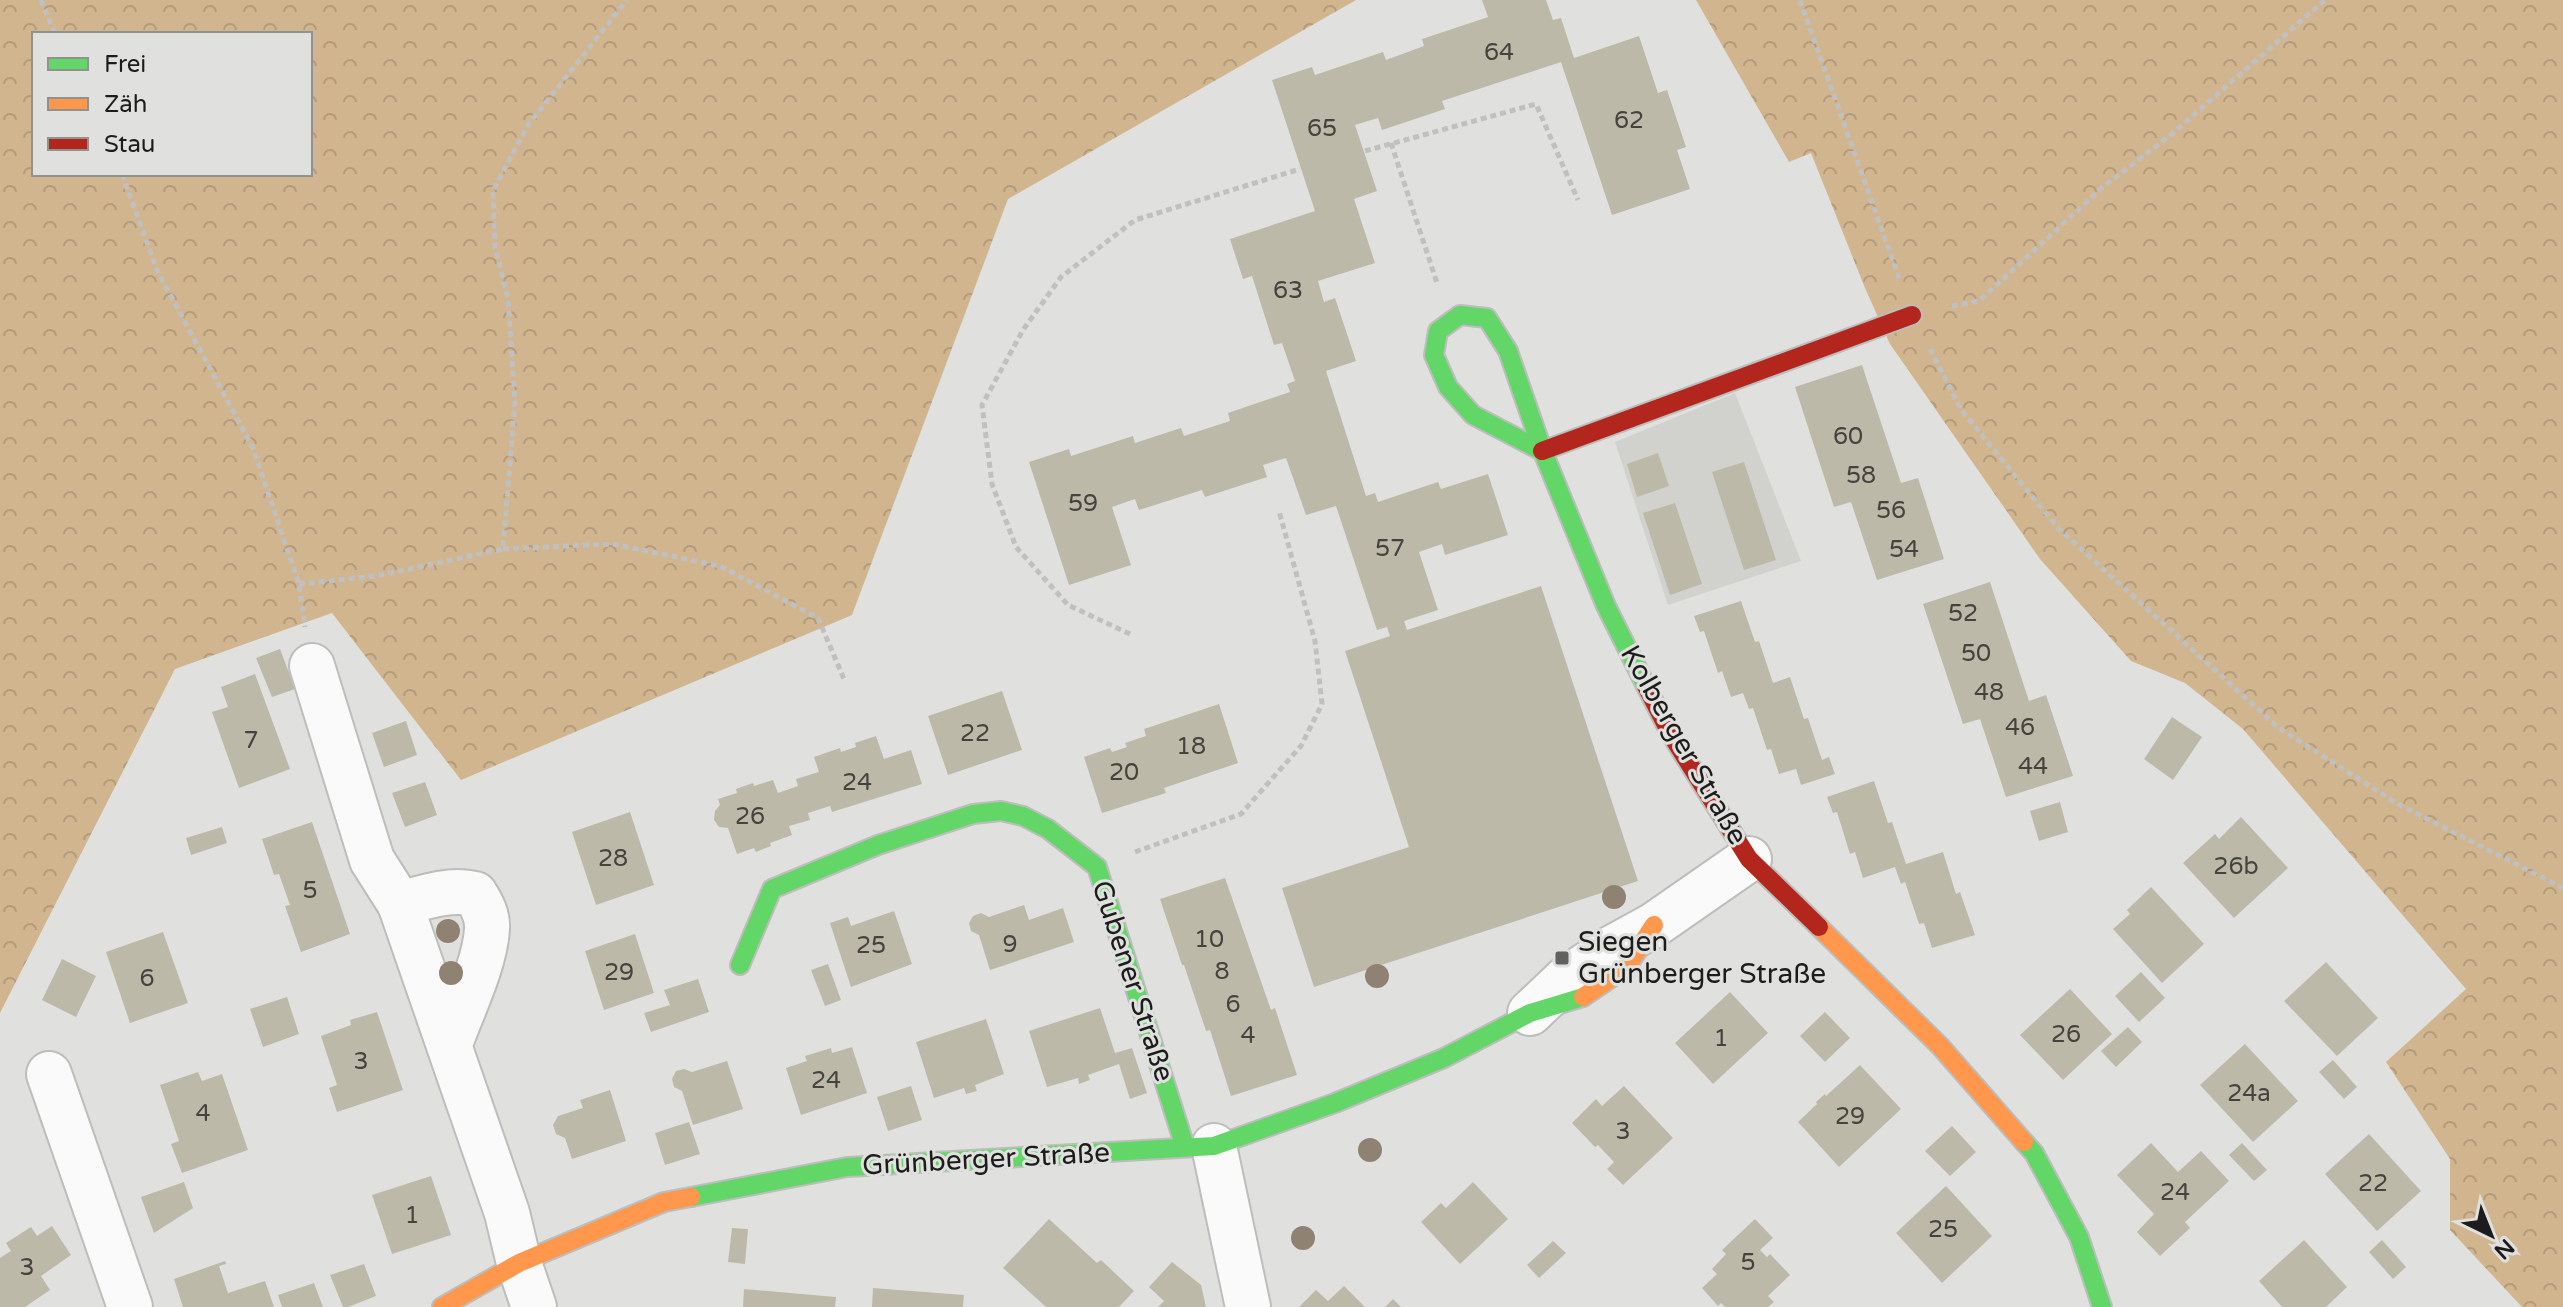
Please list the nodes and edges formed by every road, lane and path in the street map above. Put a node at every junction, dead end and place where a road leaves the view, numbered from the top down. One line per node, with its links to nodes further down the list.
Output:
1 (41, 0): 5 (path)
2 (627, 0): 15 (path)
3 (1800, 0): 11 (path)
4 (2325, 0): 11 (path)
5 (54, 32)
6 (1391, 143): 7 (path); 10 (path); 12 (path)
7 (1365, 151)
8 (1300, 169): 17 (path)
9 (123, 176): 16 (path)
10 (1578, 200)
11 (1912, 315): 13 (street); 22 (path)
12 (1449, 322): 13 (street, Kolberger Straße); 13 (street)
13 (1543, 452): 20 (street, Kolberger Straße)
14 (1279, 511): 21 (path)
15 (503, 549): 16 (path); 19 (path)
16 (299, 584): 18 (path)
17 (1130, 634)
18 (312, 666): 23 (street)
19 (844, 679)
20 (1749, 859): 25 (street, Grünberger Straße); 34 (street, Kolberger Straße)
21 (1097, 867): 24 (street, Gubener Straße); 28 (street, Gubener Straße)
22 (2563, 888)
23 (400, 904): 26 (street); 26 (street)
24 (740, 965)
25 (1530, 1013): 28 (street, Grünberger Straße)
26 (450, 1044): 29 (street)
27 (49, 1074): 30 (street)
28 (1200, 1147): 29 (street, Grünberger Straße); 33 (street)
29 (519, 1263): 31 (street, Grünberger Straße); 32 (street)
30 (130, 1307)
31 (442, 1307)
32 (534, 1307)
33 (1248, 1307)
34 (2102, 1307)

